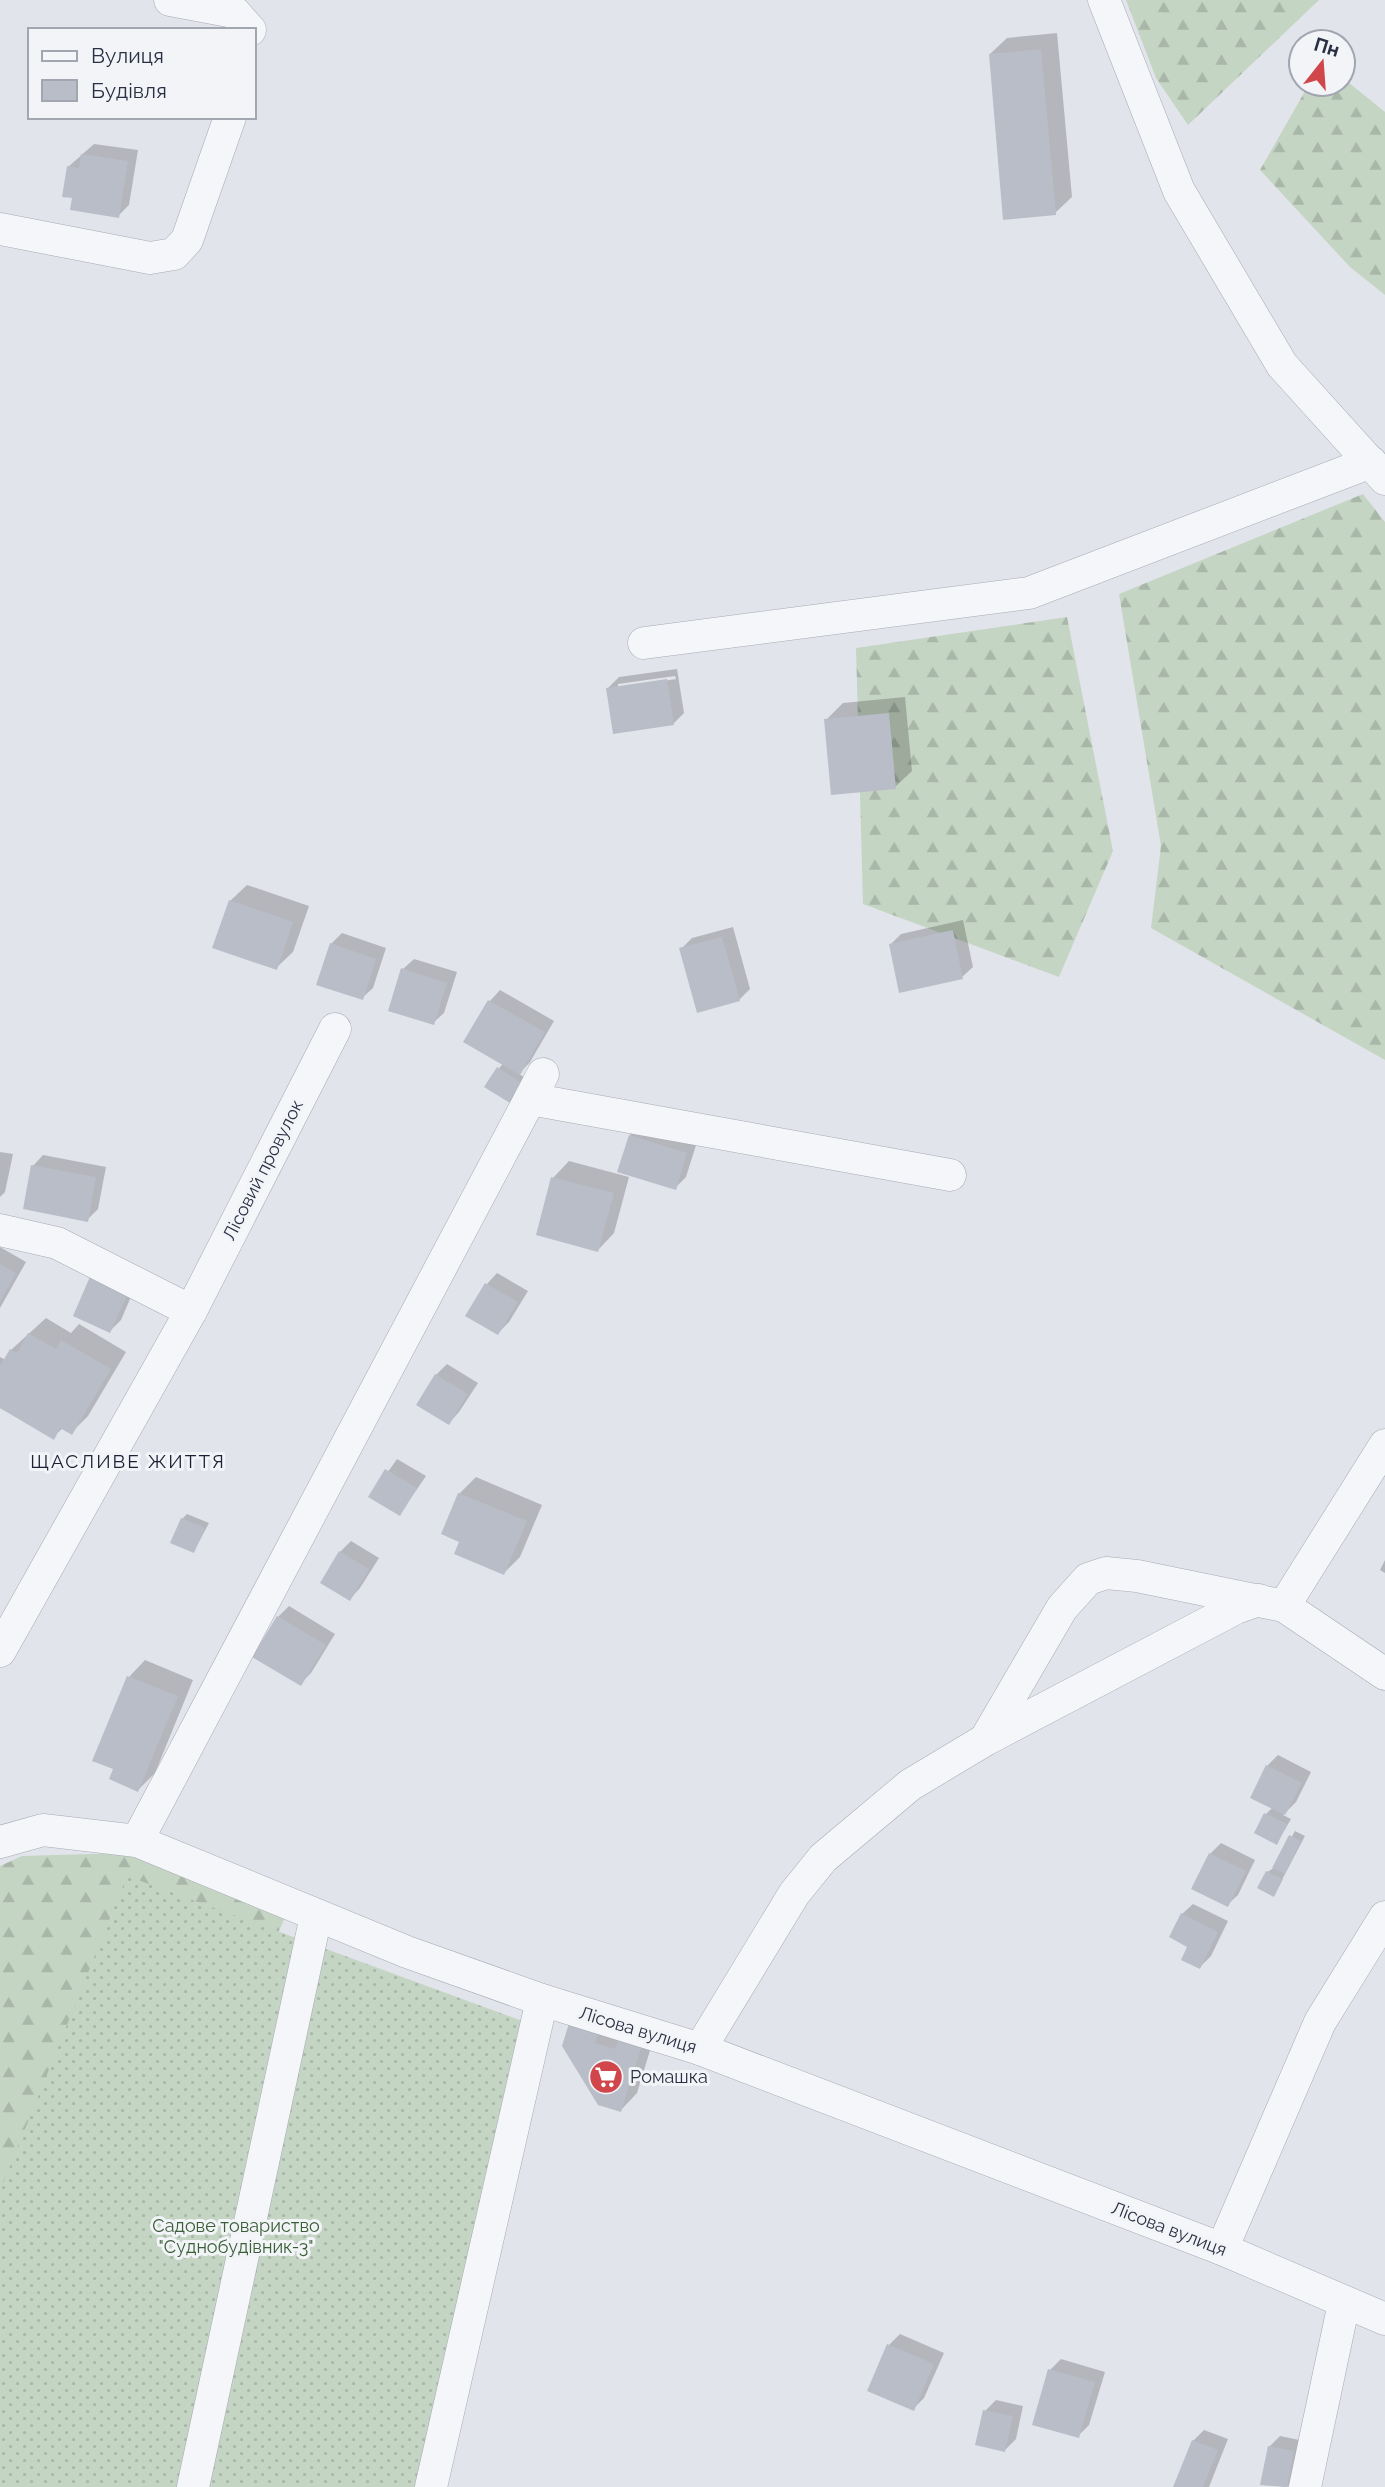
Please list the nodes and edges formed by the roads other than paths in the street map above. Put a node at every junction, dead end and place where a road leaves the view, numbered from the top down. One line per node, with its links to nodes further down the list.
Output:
1 (170, 0): 3 (street)
2 (1104, 0): 6 (street)
3 (248, 28)
4 (229, 119): 5 (street)
5 (0, 229)
6 (1378, 471): 7 (street)
7 (644, 643)
8 (335, 1029): 11 (street, Лісовий провулок)
9 (950, 1175): 17 (street)
10 (0, 1230): 11 (street)
11 (191, 1311): 14 (street, Лісовий провулок)
12 (1385, 1444): 13 (street)
13 (1272, 1603): 15 (street); 16 (street); 16 (street)
14 (0, 1651)
15 (1385, 1674)
16 (985, 1740): 22 (street)
17 (137, 1841): 18 (street, Лісова вулиця); 19 (street, Лісова вулиця)
18 (0, 1842)
19 (316, 1916): 21 (street, Лісова вулиця); 26 (street)
20 (1385, 1917): 23 (street)
21 (542, 2000): 22 (street, Лісова вулиця); 27 (street)
22 (700, 2049): 23 (street, Лісова вулиця)
23 (1222, 2249): 24 (street, Лісова вулиця)
24 (1344, 2303): 25 (street, Лісова вулиця); 28 (street)
25 (1385, 2319)
26 (193, 2487)
27 (431, 2487)
28 (1306, 2487)

